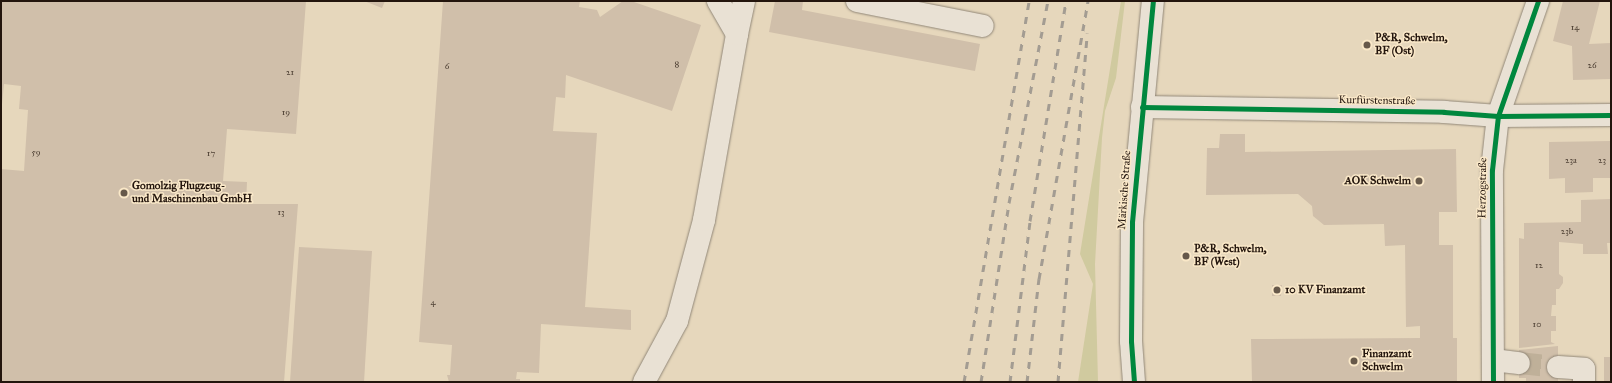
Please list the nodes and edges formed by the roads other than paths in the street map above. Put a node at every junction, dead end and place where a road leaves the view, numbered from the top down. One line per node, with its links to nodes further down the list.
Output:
1 (718, 1): 7 (street)
2 (744, 1): 7 (street)
3 (857, 1): 6 (street)
4 (1153, 1): 8 (street, Märkische Straße)
5 (1538, 1): 10 (street, Herzogstraße)
6 (983, 26)
7 (737, 34): 14 (street)
8 (1142, 107): 10 (street, Kurfürstenstraße); 15 (street, Märkische Straße)
9 (1611, 115): 10 (street, Kurfürstenstraße)
10 (1498, 116): 11 (street, Herzogstraße)
11 (1493, 360): 12 (street); 16 (street, Herzogstraße)
12 (1519, 363)
13 (1558, 366): 17 (street)
14 (644, 382)
15 (1134, 382)
16 (1493, 382)
17 (1584, 382)

